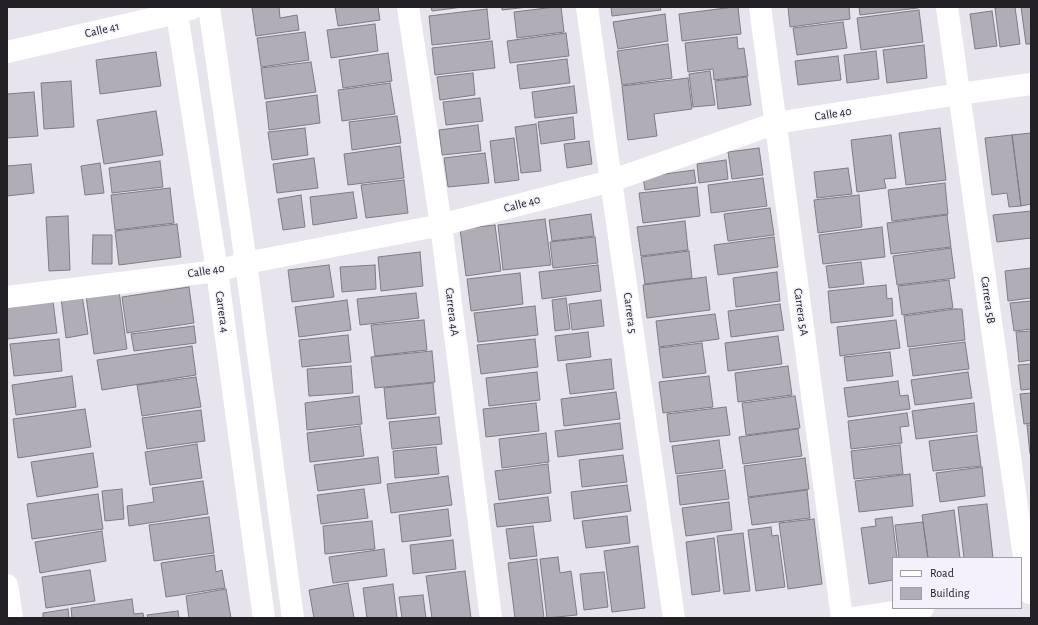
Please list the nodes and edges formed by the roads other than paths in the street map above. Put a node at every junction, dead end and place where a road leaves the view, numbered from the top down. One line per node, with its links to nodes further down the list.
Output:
1 (209, 7): 13 (street)
2 (408, 7): 12 (street, Carrera 4A)
3 (587, 7): 11 (street, Carrera 5)
4 (760, 7): 10 (street, Carrera 5A)
5 (947, 7): 9 (street, Carrera 5B)
6 (183, 9): 7 (street, Calle 41); 14 (street, Carrera 4)
7 (7, 52)
8 (1031, 84): 9 (street, Calle 40)
9 (959, 94): 10 (street, Calle 40); 17 (street, Carrera 5B)
10 (776, 124): 11 (street, Calle 40); 24 (street, Carrera 5A)
11 (611, 181): 12 (street, Calle 40); 23 (street, Carrera 5)
12 (441, 225): 13 (street, Calle 40); 22 (street, Carrera 4A)
13 (246, 263): 14 (street, Calle 40); 21 (street)
14 (216, 271): 15 (street, Calle 40); 20 (street, Carrera 4)
15 (7, 297)
16 (7, 586): 19 (street)
17 (1027, 593)
18 (916, 609): 25 (street)
19 (12, 618)
20 (264, 618)
21 (293, 618)
22 (491, 618)
23 (674, 618)
24 (842, 618)
25 (854, 618)

